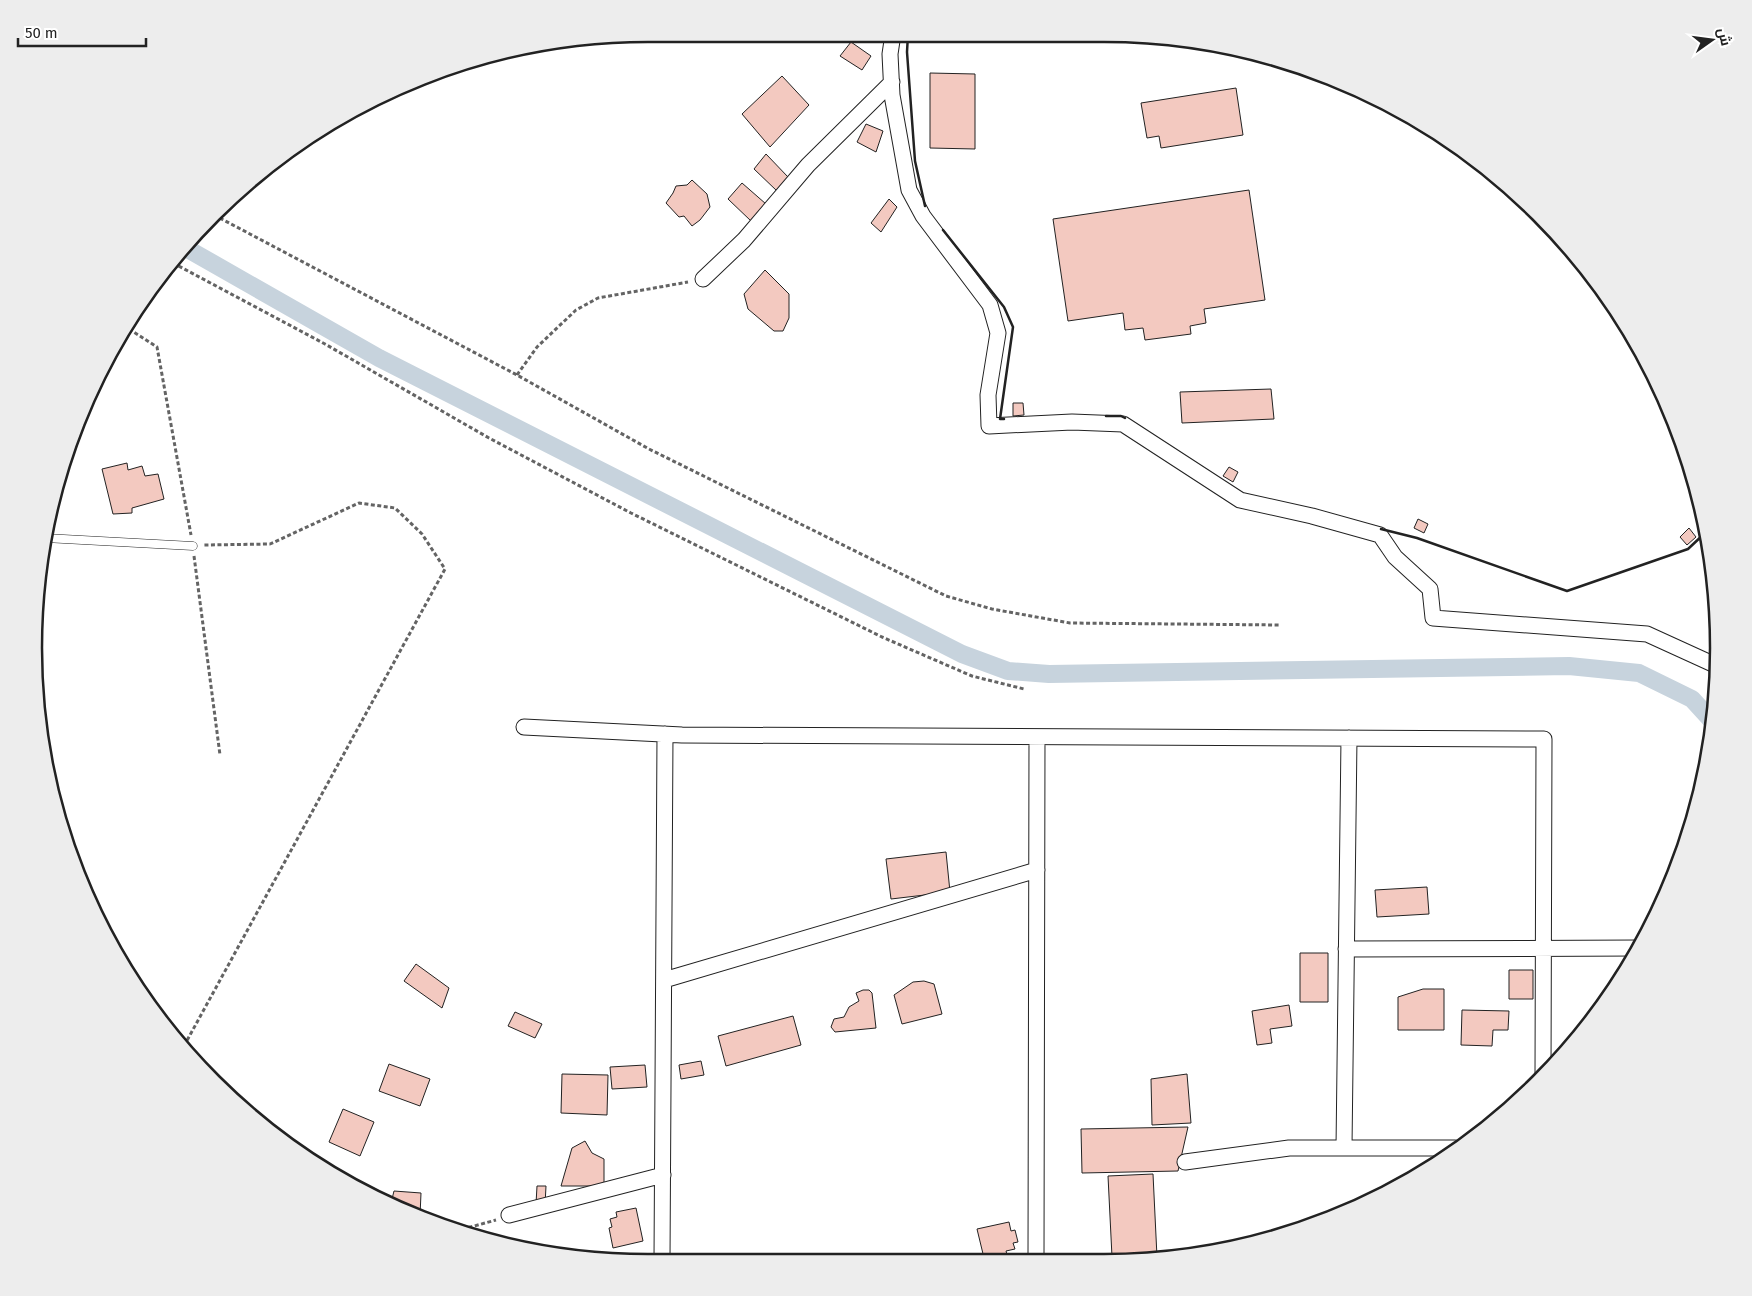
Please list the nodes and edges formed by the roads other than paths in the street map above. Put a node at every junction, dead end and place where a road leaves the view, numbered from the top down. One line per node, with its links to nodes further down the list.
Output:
1 (892, 42): 2 (street)
2 (892, 82): 3 (street); 6 (street)
3 (703, 279)
4 (53, 538): 5 (lane)
5 (193, 546)
6 (1709, 662)
7 (524, 727): 8 (street)
8 (665, 734): 9 (street); 15 (street)
9 (1037, 737): 10 (street); 11 (street)
10 (1349, 738): 13 (street); 14 (street)
11 (1037, 870): 15 (street); 23 (street)
12 (1630, 948): 14 (street)
13 (1346, 949): 14 (street); 17 (street)
14 (1544, 949): 16 (street)
15 (664, 980): 20 (street)
16 (1543, 1064)
17 (1344, 1148): 18 (street); 19 (street)
18 (1444, 1148)
19 (1185, 1162)
20 (663, 1175): 21 (street); 22 (street)
21 (508, 1215)
22 (662, 1254)
23 (1036, 1254)

